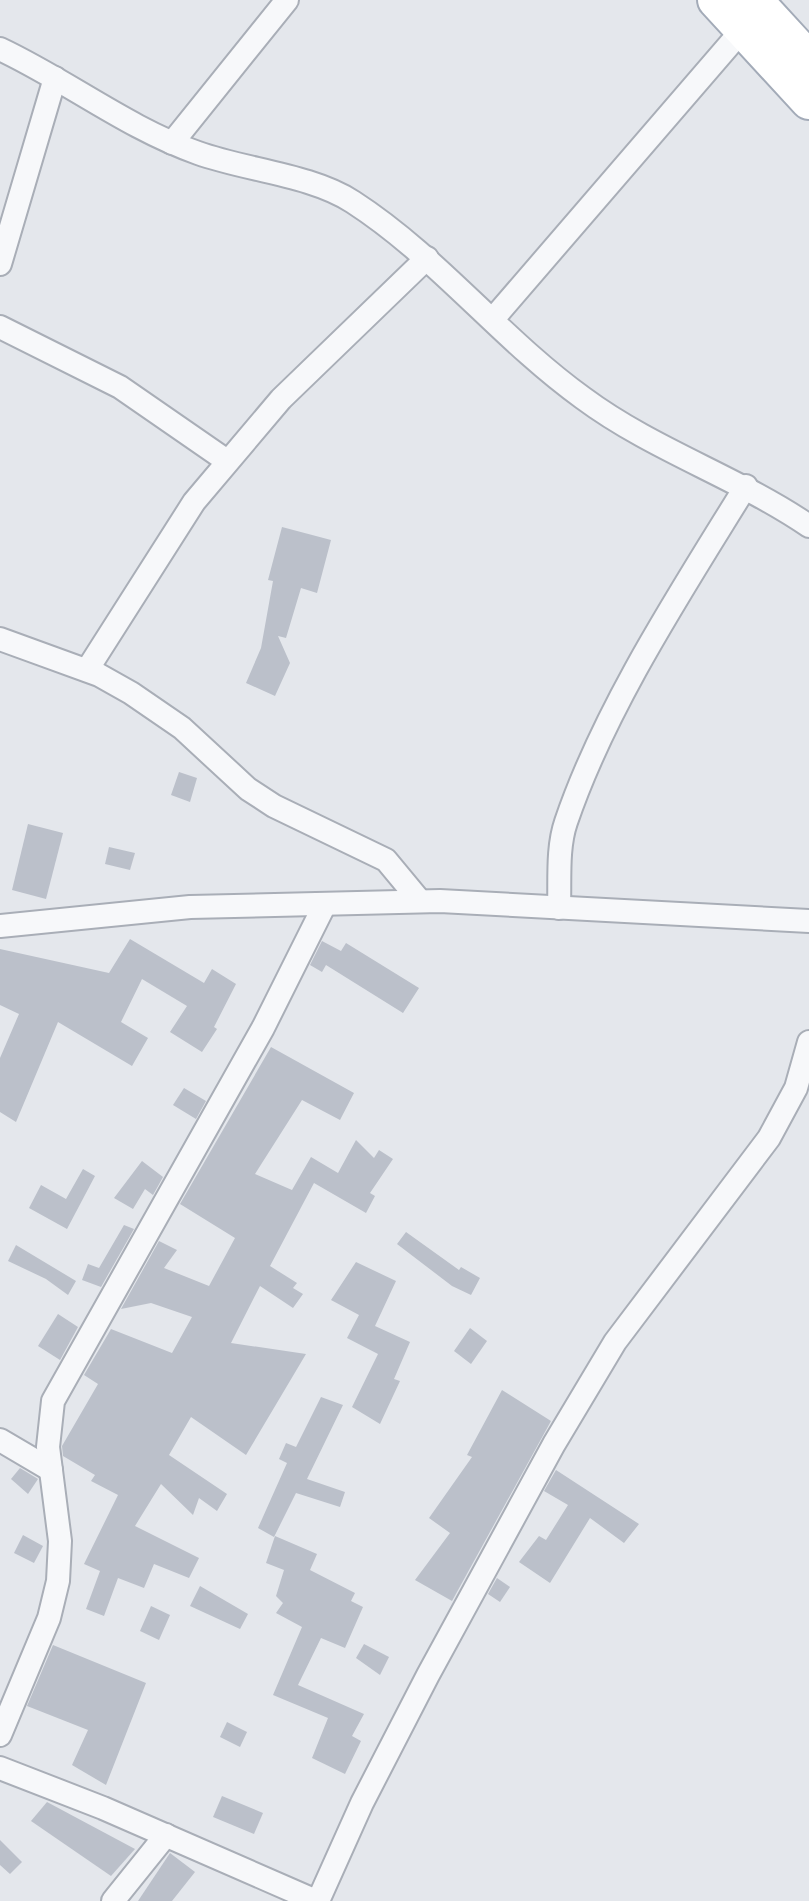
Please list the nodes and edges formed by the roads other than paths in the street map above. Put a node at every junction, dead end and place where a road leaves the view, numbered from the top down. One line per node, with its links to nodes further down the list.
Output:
1 (287, 0): 8 (street)
2 (716, 0): 3 (main road)
3 (748, 14): 5 (main road); 7 (main road); 11 (street)
4 (0, 49): 6 (street)
5 (809, 60)
6 (55, 78): 8 (street); 10 (street)
7 (809, 101)
8 (172, 143): 9 (street)
9 (427, 258): 11 (street); 13 (street)
10 (0, 264)
11 (493, 319): 14 (street)
12 (0, 327): 13 (street)
13 (227, 461): 17 (street)
14 (746, 486): 15 (street); 20 (street)
15 (809, 526)
16 (0, 639): 17 (street)
17 (87, 670): 18 (street)
18 (420, 901): 19 (street); 20 (street)
19 (325, 904): 22 (street); 25 (street)
20 (559, 908): 21 (street)
21 (809, 921)
22 (0, 926)
23 (809, 1042): 30 (street)
24 (0, 1440): 25 (street)
25 (51, 1470): 26 (street)
26 (0, 1735)
27 (0, 1768): 28 (street)
28 (166, 1835): 29 (street); 30 (street)
29 (113, 1901)
30 (317, 1901)

